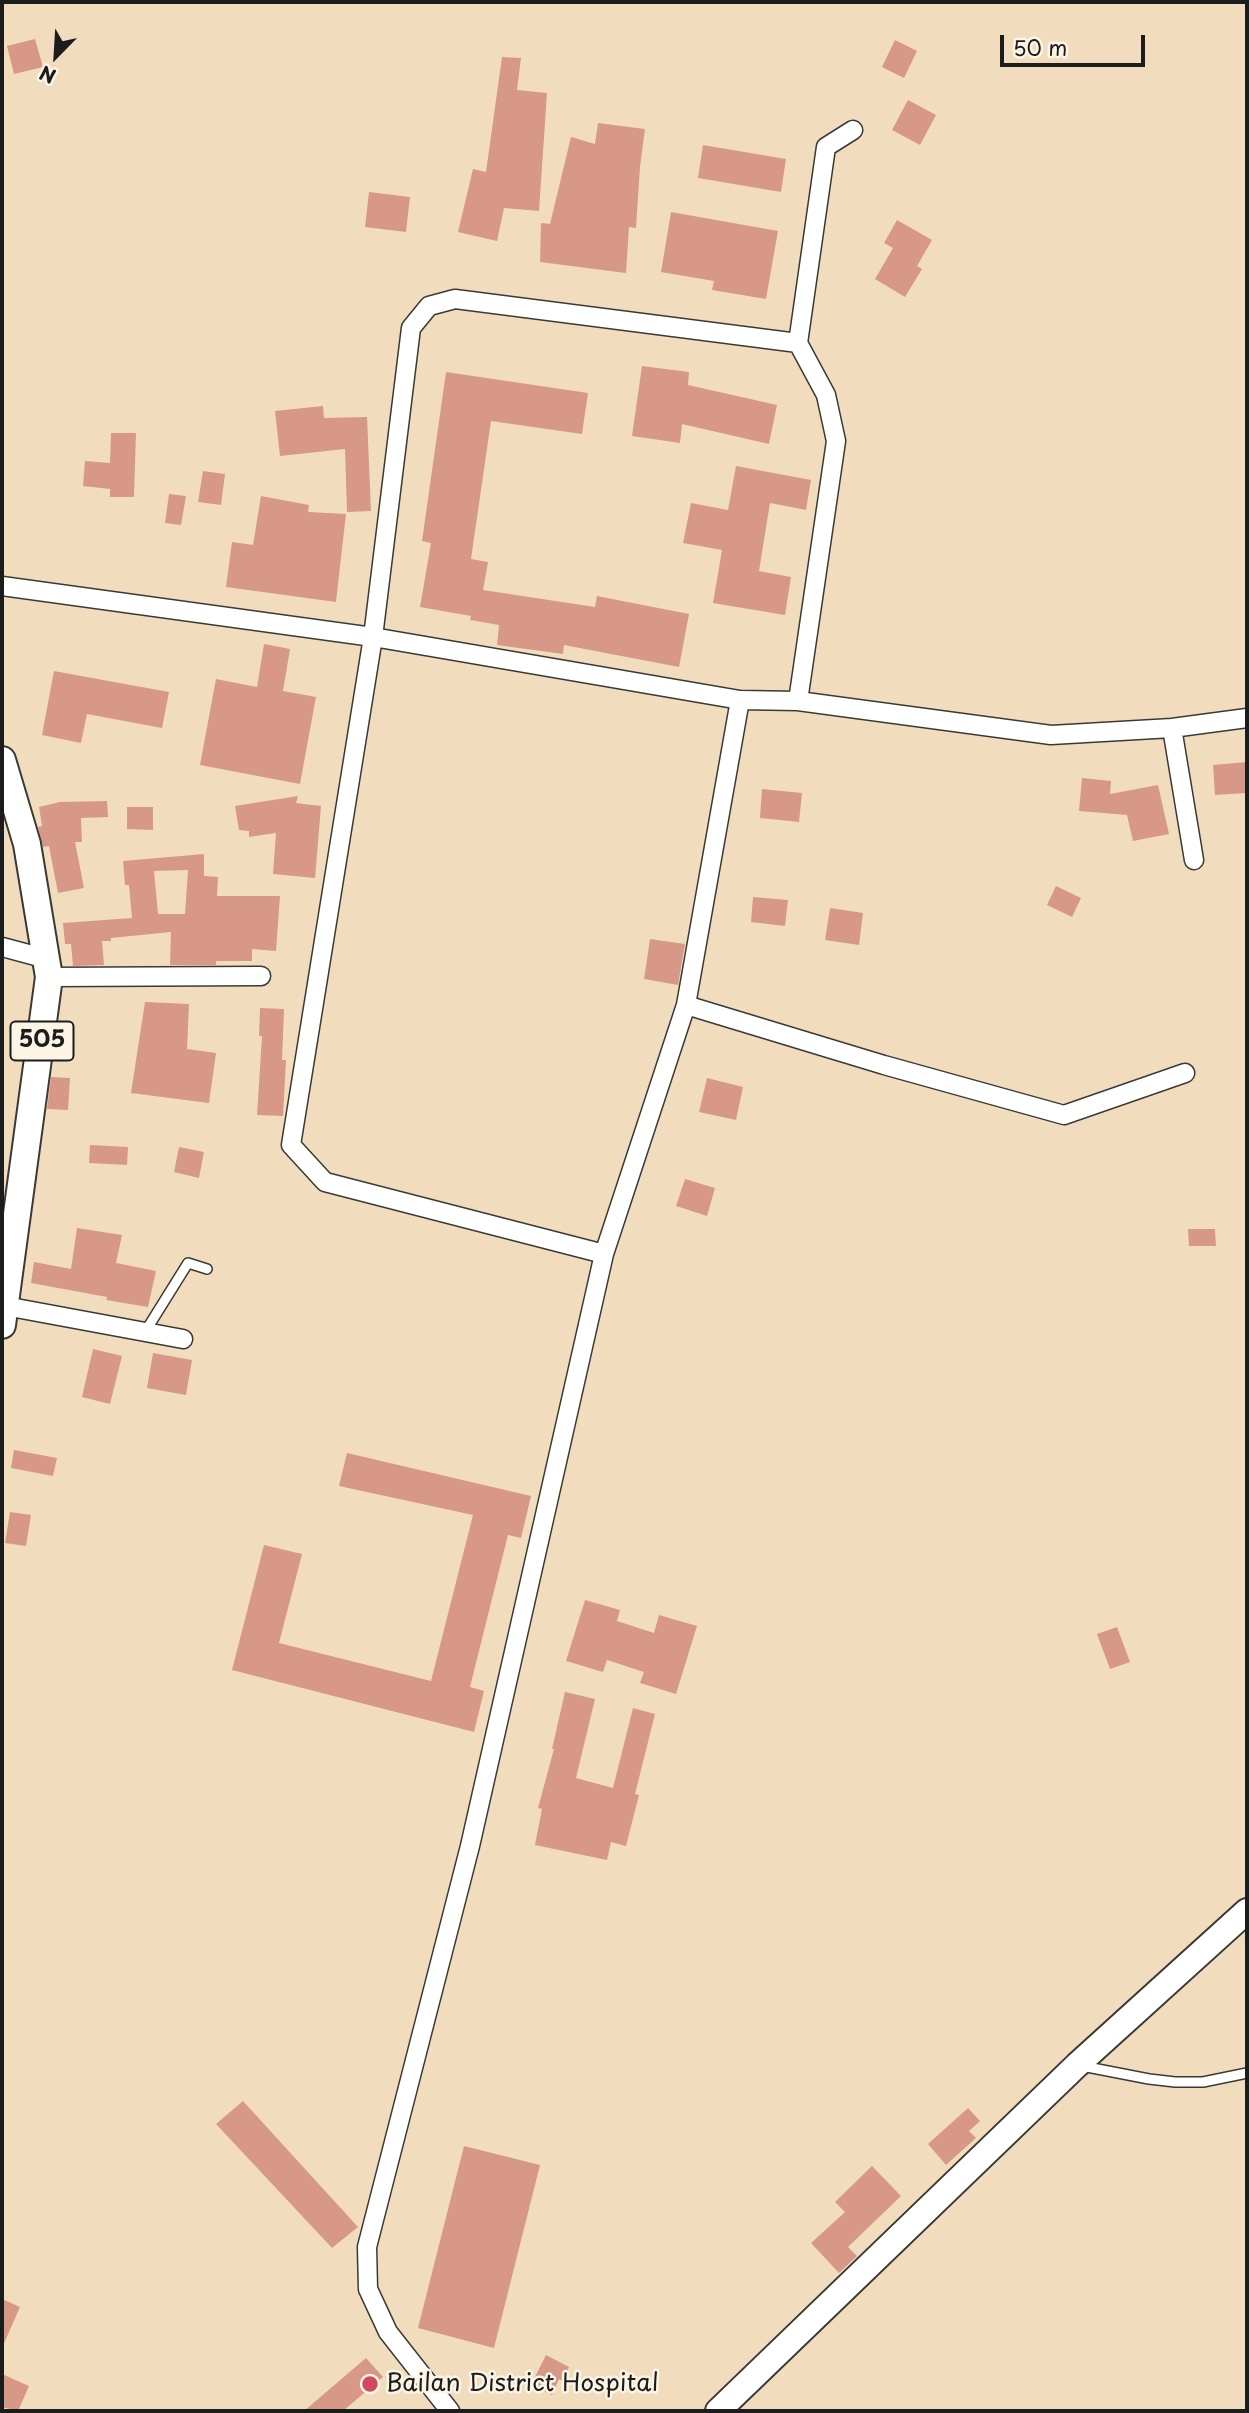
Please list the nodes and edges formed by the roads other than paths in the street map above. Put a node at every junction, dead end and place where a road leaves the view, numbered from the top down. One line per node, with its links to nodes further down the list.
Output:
1 (853, 130): 2 (street)
2 (799, 343): 4 (street); 6 (street)
3 (2, 586): 4 (street)
4 (373, 637): 5 (street); 17 (street)
5 (740, 700): 6 (street); 14 (street)
6 (798, 701): 8 (street)
7 (1247, 718): 8 (street)
8 (1172, 728): 10 (street)
9 (2, 760): 12 (main road, 505)
10 (1194, 860)
11 (2, 947): 12 (street)
12 (48, 968): 13 (street); 16 (main road, 505)
13 (261, 976)
14 (686, 1005): 15 (street); 17 (street)
15 (1185, 1073)
16 (11, 1186): 19 (main road, 505)
17 (604, 1254): 25 (street)
18 (207, 1269): 20 (lane)
19 (3, 1316): 20 (street)
20 (145, 1332): 21 (street)
21 (183, 1339)
22 (1247, 1911): 23 (main road)
23 (1077, 2065): 24 (lane); 26 (main road)
24 (1247, 2073)
25 (450, 2411)
26 (718, 2411)

